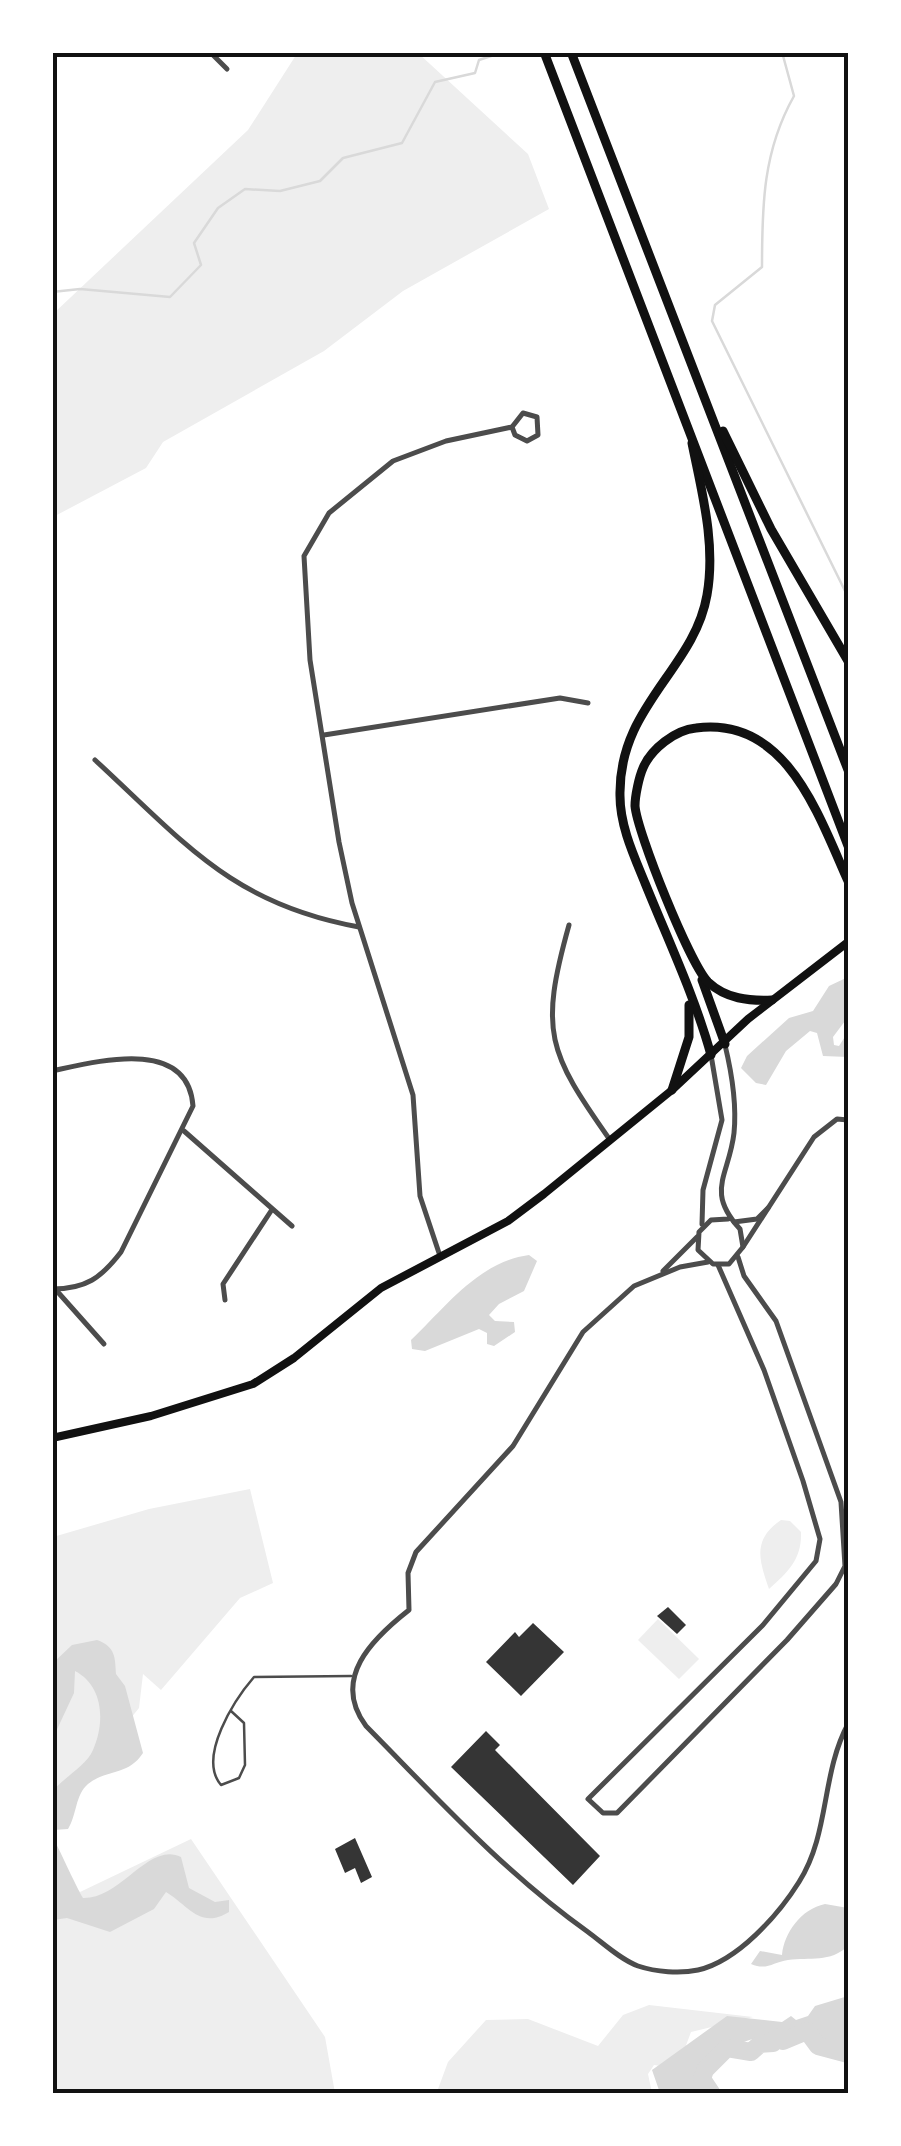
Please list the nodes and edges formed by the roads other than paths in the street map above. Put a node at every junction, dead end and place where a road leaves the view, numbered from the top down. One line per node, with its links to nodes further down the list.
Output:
1 (210, 52): 4 (street)
2 (544, 52): 6 (highway)
3 (571, 52): 5 (highway)
4 (227, 69)
5 (707, 402): 8 (highway); 12 (highway)
6 (686, 416): 13 (highway); 19 (highway)
7 (512, 427): 7 (street); 10 (street)
8 (848, 661)
9 (588, 703): 10 (street)
10 (324, 735): 16 (street)
11 (95, 760): 16 (street)
12 (848, 770)
13 (848, 846)
14 (848, 882): 18 (highway)
15 (569, 925): 27 (street)
16 (359, 926): 35 (street)
17 (848, 942): 20 (main road)
18 (695, 962): 20 (highway); 21 (highway)
19 (688, 993): 22 (highway); 24 (highway)
20 (772, 1000): 21 (main road)
21 (725, 1044): 22 (main road); 30 (street)
22 (712, 1055): 24 (main road); 32 (street)
23 (52, 1072): 26 (street)
24 (672, 1090): 27 (main road)
25 (848, 1120): 28 (street)
26 (184, 1130): 29 (street); 40 (street)
27 (610, 1140): 35 (main road)
28 (774, 1202): 30 (street); 34 (street)
29 (271, 1210): 31 (street); 41 (street)
30 (731, 1221): 32 (street); 34 (street)
31 (292, 1226)
32 (702, 1226): 33 (street)
33 (697, 1238): 37 (street); 39 (street)
34 (743, 1247): 36 (street)
35 (440, 1256): 43 (main road)
36 (738, 1257): 38 (street); 38 (street)
37 (708, 1262): 38 (street); 39 (street)
38 (718, 1265)
39 (661, 1273): 44 (street)
40 (54, 1289): 42 (street)
41 (225, 1300)
42 (104, 1344)
43 (52, 1438)
44 (352, 1676): 45 (lane); 46 (street)
45 (231, 1712): 45 (lane)
46 (848, 1724)

